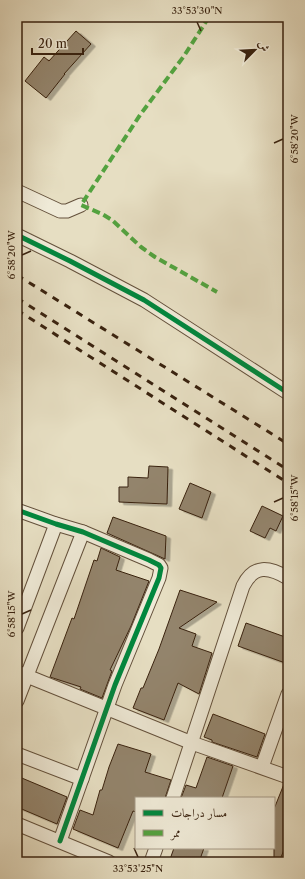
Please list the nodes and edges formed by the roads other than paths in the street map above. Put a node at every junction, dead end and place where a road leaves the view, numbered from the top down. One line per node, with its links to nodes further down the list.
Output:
1 (17, 191): 2 (street)
2 (81, 205)
3 (17, 235): 4 (street)
4 (288, 393)
5 (17, 510): 6 (street)
6 (56, 524): 7 (street); 9 (street)
7 (83, 532): 10 (street); 13 (street)
8 (288, 578): 14 (street)
9 (17, 628)
10 (22, 675): 12 (street); 13 (street)
11 (288, 694): 16 (street)
12 (17, 701)
13 (106, 709): 14 (street); 18 (street)
14 (192, 743): 16 (street); 19 (street)
15 (17, 754): 18 (street)
16 (262, 767): 17 (street)
17 (288, 777)
18 (82, 778): 21 (street)
19 (173, 797)
20 (17, 824): 21 (street)
21 (60, 841): 23 (street)
22 (156, 849): 24 (street)
23 (109, 862)
24 (151, 862)

